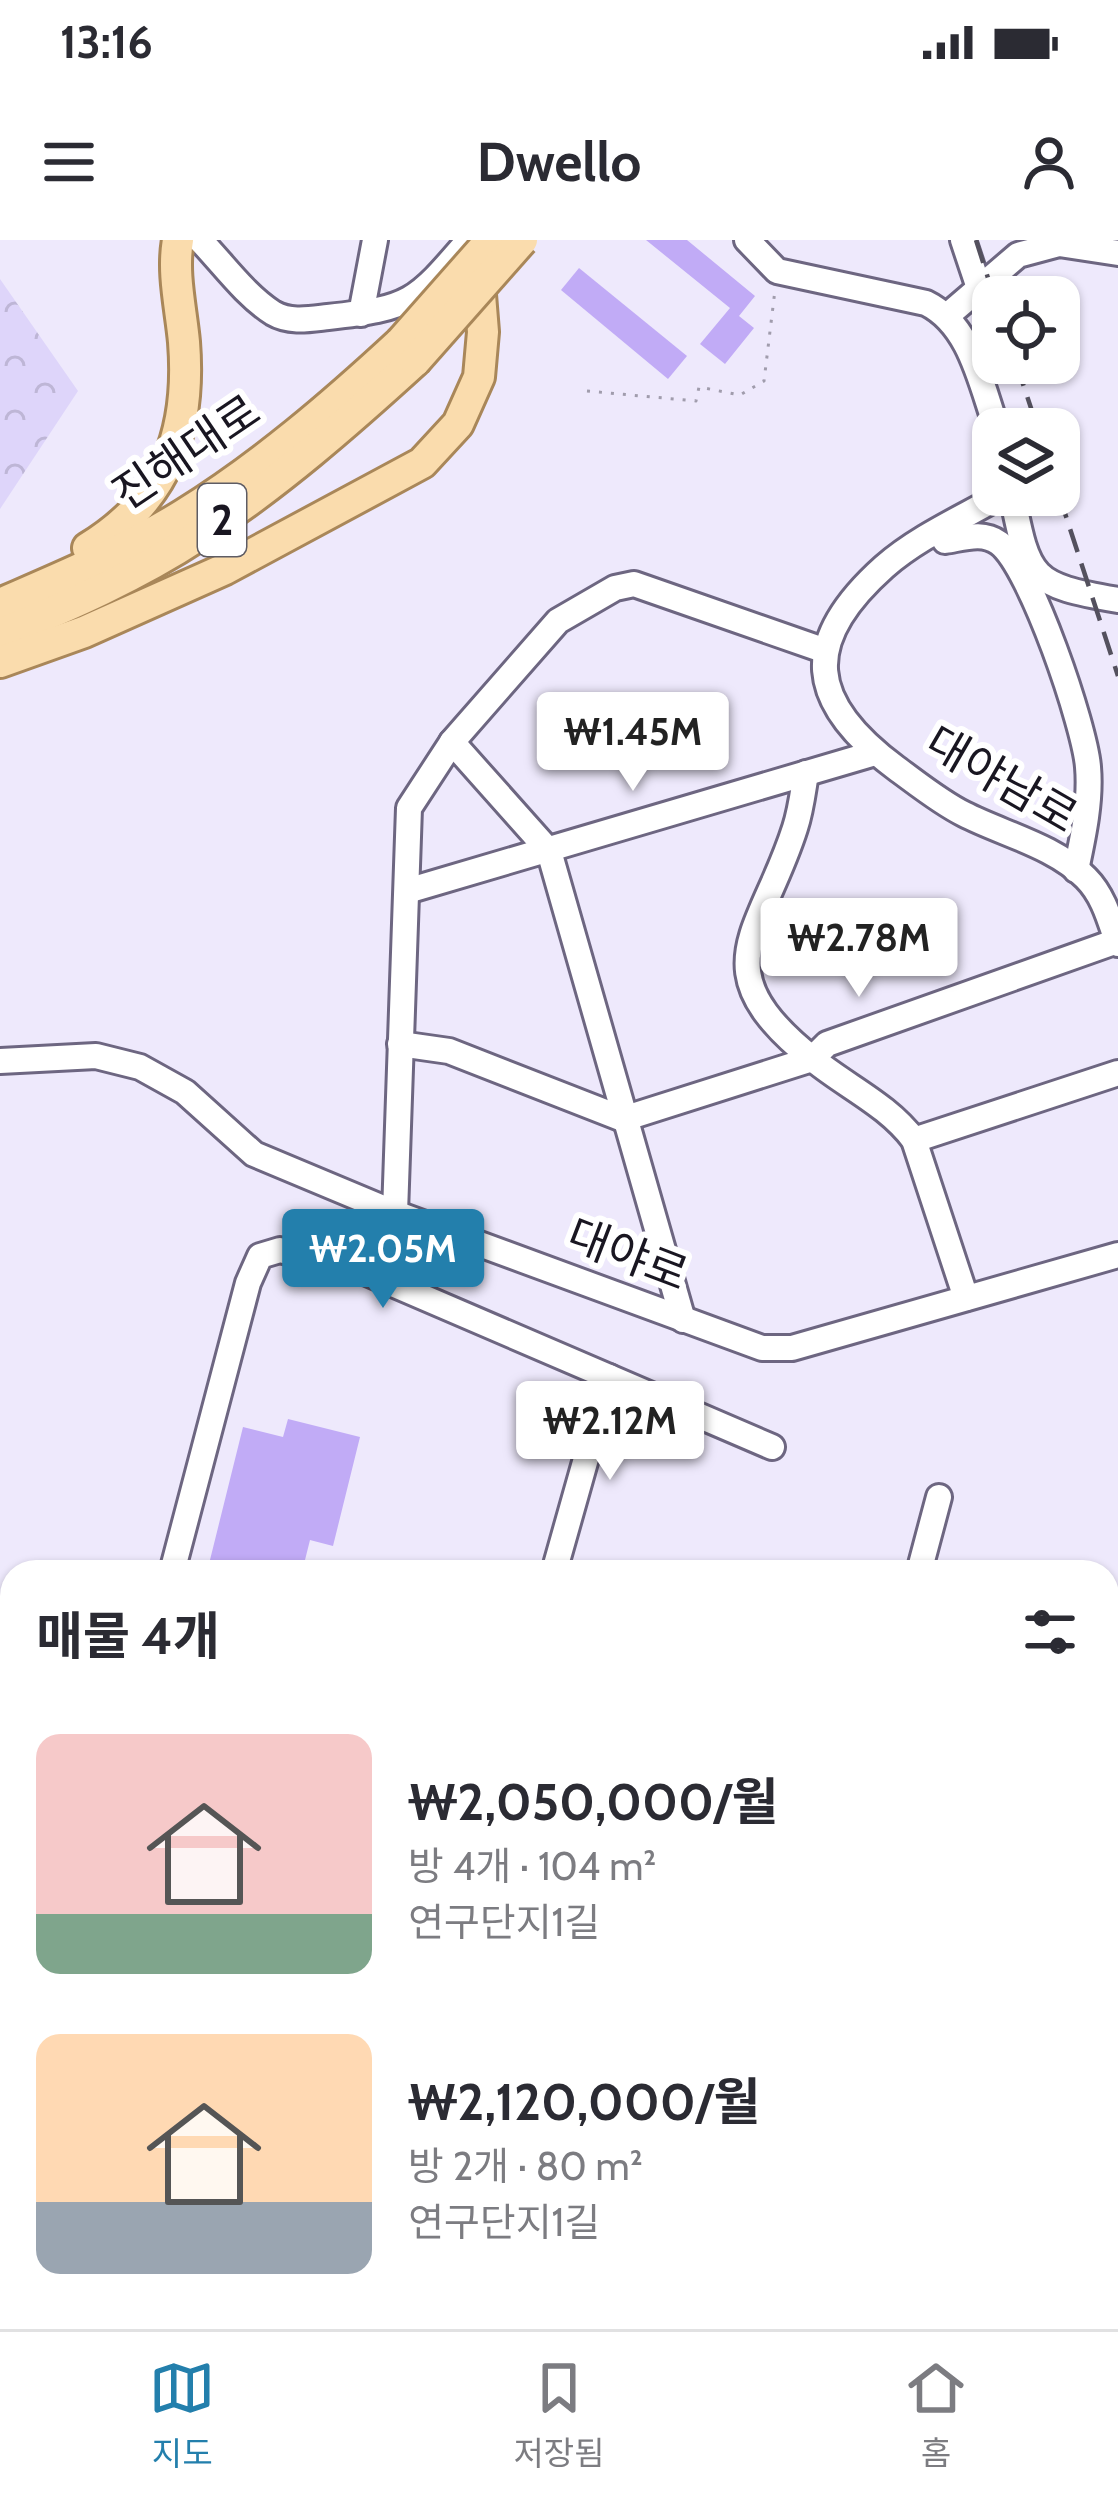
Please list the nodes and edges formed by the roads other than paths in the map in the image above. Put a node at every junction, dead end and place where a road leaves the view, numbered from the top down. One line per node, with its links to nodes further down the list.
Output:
1 (178, 240): 21 (main road)
2 (200, 240): 13 (street)
3 (375, 240): 13 (street)
4 (472, 240): 13 (street); 24 (main road)
5 (490, 240): 15 (main road, 2, bridge)
6 (522, 240): 15 (main road, 2, bridge)
7 (963, 240): 10 (street)
8 (760, 251): 14 (street)
9 (1118, 253): 11 (street)
10 (975, 276)
11 (993, 276)
12 (972, 294): 14 (street)
13 (361, 314)
14 (948, 315): 16 (street)
15 (408, 352): 21 (main road, 진해대로 / 2); 22 (main road, 진해대로 / 2)
16 (989, 408)
17 (972, 513): 23 (street)
18 (1016, 516): 20 (street)
19 (945, 541): 29 (street)
20 (1118, 600)
21 (0, 602)
22 (0, 634)
23 (826, 651): 25 (street); 26 (street, 대야남로)
24 (0, 662)
25 (452, 742): 28 (street); 30 (street)
26 (875, 753): 27 (street); 29 (street, 대야남로)
27 (806, 773): 28 (street); 33 (street)
28 (550, 851): 30 (street); 36 (street)
29 (1076, 870): 31 (street, 대야남로)
30 (407, 891): 32 (street)
31 (1118, 942): 33 (street)
32 (400, 1044): 36 (street); 38 (street)
33 (812, 1059): 36 (street); 37 (street)
34 (0, 1061): 38 (street, 대야로)
35 (1118, 1073): 37 (street)
36 (623, 1119): 41 (street)
37 (914, 1140): 40 (street)
38 (395, 1213): 41 (street, 대야로)
39 (1118, 1255): 40 (street, 대야로)
40 (966, 1298): 41 (street, 대야로)
41 (683, 1320)
42 (610, 1377): 43 (street); 45 (street); 46 (street)
43 (772, 1447)
44 (939, 1497): 47 (street)
45 (175, 1560)
46 (557, 1560)
47 (922, 1560)

